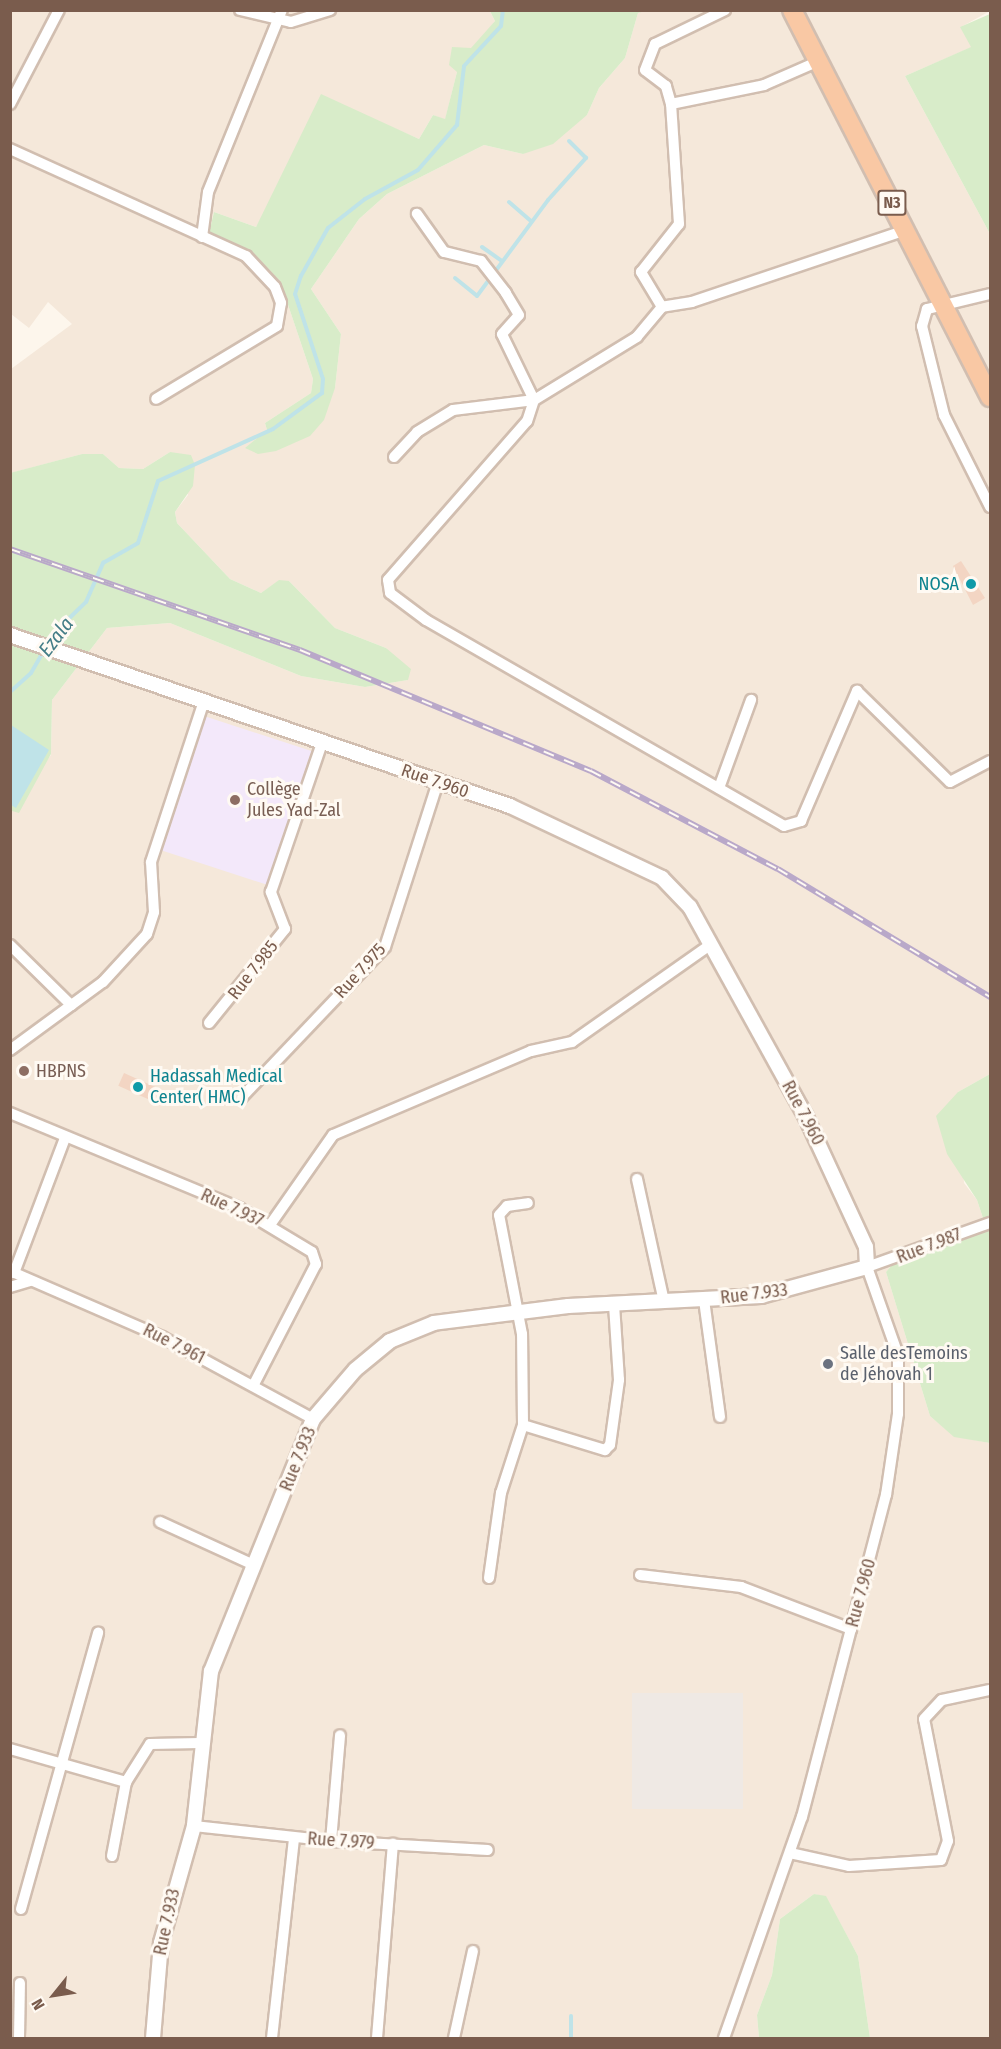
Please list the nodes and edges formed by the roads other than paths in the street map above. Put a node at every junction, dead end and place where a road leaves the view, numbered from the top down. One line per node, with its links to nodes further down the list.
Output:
1 (60, 10): 8 (street)
2 (240, 10): 6 (street)
3 (330, 10): 6 (street)
4 (725, 10): 9 (street)
5 (792, 10): 7 (highway, N3)
6 (283, 15): 13 (street)
7 (819, 62): 9 (street); 12 (highway, N3)
8 (10, 104)
9 (671, 104): 16 (street)
10 (10, 149): 13 (street)
11 (417, 214): 19 (street)
12 (906, 230): 15 (highway, N3); 16 (street)
13 (202, 237): 18 (street)
14 (990, 294): 15 (street)
15 (944, 305): 17 (highway, N3); 21 (street)
16 (662, 307): 19 (street)
17 (990, 397)
18 (156, 399)
19 (534, 400): 20 (street); 28 (street)
20 (394, 457)
21 (990, 507)
22 (10, 635): 24 (street, Rue 7.960)
23 (751, 700): 28 (street)
24 (204, 701): 25 (street, Rue 7.960); 31 (street)
25 (322, 744): 27 (street, Rue 7.960); 32 (street, Rue 7.985)
26 (990, 761): 28 (street)
27 (438, 782): 30 (street, Rue 7.960); 34 (street, Rue 7.975)
28 (719, 788)
29 (10, 945): 31 (street)
30 (710, 945): 40 (street); 41 (street, Rue 7.960)
31 (71, 1005): 33 (street)
32 (209, 1023)
33 (10, 1050)
34 (242, 1097)
35 (10, 1113): 36 (street, Rue 7.937)
36 (65, 1138): 40 (street, Rue 7.937); 42 (street)
37 (637, 1179): 46 (street)
38 (528, 1203): 48 (street)
39 (990, 1223): 41 (street, Rue 7.987)
40 (270, 1225): 49 (street, Rue 7.937)
41 (867, 1267): 45 (street, Rue 7.933); 57 (street, Rue 7.960)
42 (12, 1272): 43 (street, Rue 7.961)
43 (30, 1281): 44 (street); 49 (street, Rue 7.961)
44 (10, 1287)
45 (704, 1300): 46 (street, Rue 7.933); 50 (street)
46 (664, 1302): 47 (street, Rue 7.933)
47 (614, 1304): 48 (street, Rue 7.933); 52 (street)
48 (515, 1311): 51 (street, Rue 7.933); 52 (street)
49 (253, 1386): 51 (street, Rue 7.961)
50 (720, 1417)
51 (314, 1419): 54 (street, Rue 7.933)
52 (523, 1425): 56 (street)
53 (160, 1522): 54 (street)
54 (254, 1565): 61 (street, Rue 7.933)
55 (640, 1575): 57 (street)
56 (489, 1578)
57 (851, 1629): 70 (street, Rue 7.960)
58 (98, 1633): 63 (street)
59 (990, 1690): 70 (street)
60 (340, 1735): 67 (street)
61 (200, 1743): 64 (street); 65 (street, Rue 7.933)
62 (10, 1749): 63 (street)
63 (63, 1762): 64 (street); 72 (street)
64 (126, 1782): 71 (street)
65 (194, 1826): 66 (street, Rue 7.979); 76 (street, Rue 7.933)
66 (294, 1838): 67 (street, Rue 7.979); 77 (street)
67 (331, 1841): 68 (street, Rue 7.979)
68 (393, 1844): 69 (street, Rue 7.979); 78 (street)
69 (488, 1850)
70 (790, 1853): 80 (street, Rue 7.960)
71 (112, 1856)
72 (21, 1908)
73 (473, 1951): 79 (street)
74 (20, 1983): 75 (street)
75 (16, 2037)
76 (153, 2038)
77 (272, 2038)
78 (377, 2038)
79 (454, 2038)
80 (724, 2038)

